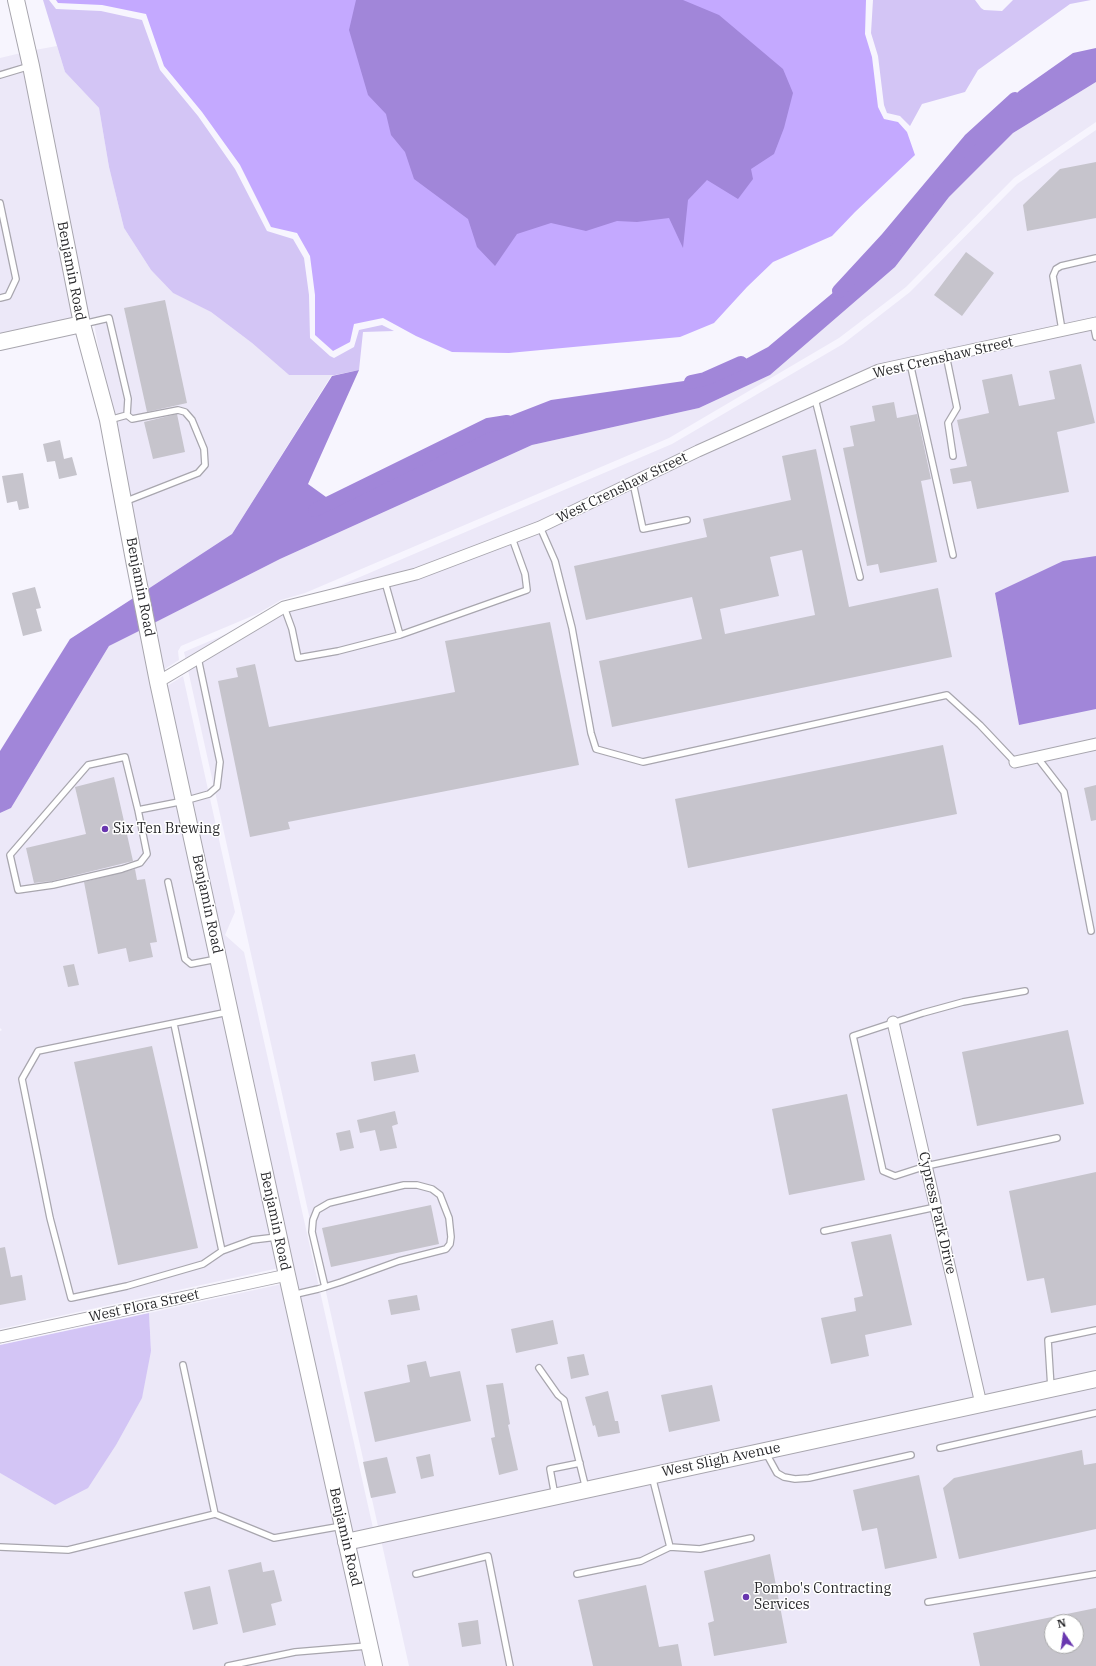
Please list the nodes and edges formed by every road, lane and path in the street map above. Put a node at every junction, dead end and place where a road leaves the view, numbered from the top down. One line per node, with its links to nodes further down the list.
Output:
1 (16, 0): 2 (street, Benjamin Road)
2 (31, 66): 3 (lane); 8 (street, Benjamin Road)
3 (0, 74)
4 (0, 203): 6 (lane)
5 (1096, 258): 9 (lane)
6 (0, 298)
7 (1095, 323): 9 (street, West Crenshaw Street); 10 (lane)
8 (82, 324): 11 (street); 15 (lane); 16 (street, Benjamin Road)
9 (1062, 330): 12 (street, West Crenshaw Street)
10 (1096, 337)
11 (0, 342)
12 (946, 355): 13 (street, West Crenshaw Street); 17 (lane)
13 (910, 363): 14 (street, West Crenshaw Street); 23 (lane)
14 (815, 399): 18 (street, West Crenshaw Street); 24 (lane)
15 (127, 415): 16 (lane); 19 (lane)
16 (108, 420): 19 (street, Benjamin Road)
17 (954, 456)
18 (633, 483): 20 (lane); 21 (street, West Crenshaw Street)
19 (124, 502): 29 (street, Benjamin Road)
20 (687, 520)
21 (540, 527): 22 (street, West Crenshaw Street); 32 (lane)
22 (512, 538): 25 (street, West Crenshaw Street); 27 (lane)
23 (953, 555)
24 (860, 577)
25 (385, 582): 26 (street, West Crenshaw Street); 27 (lane)
26 (284, 607): 27 (lane); 28 (street, West Crenshaw Street)
27 (400, 635)
28 (198, 658): 29 (street, West Crenshaw Street); 33 (lane)
29 (158, 682): 33 (street, Benjamin Road)
30 (1096, 744): 31 (street)
31 (1037, 757): 32 (street); 36 (lane)
32 (1015, 762)
33 (184, 801): 34 (lane); 37 (street, Benjamin Road)
34 (138, 810): 34 (lane)
35 (168, 882): 37 (lane)
36 (1091, 931)
37 (218, 959): 39 (street, Benjamin Road)
38 (1025, 991): 40 (lane)
39 (230, 1012): 41 (lane); 46 (street, Benjamin Road)
40 (893, 1022): 43 (street, Cypress Park Drive); 43 (lane)
41 (174, 1024): 47 (lane); 47 (lane)
42 (1057, 1138): 43 (lane)
43 (926, 1166): 44 (street, Cypress Park Drive)
44 (936, 1207): 45 (lane); 57 (street, Cypress Park Drive)
45 (824, 1231)
46 (279, 1236): 47 (lane); 48 (street, Benjamin Road)
47 (222, 1251)
48 (287, 1275): 50 (street, Benjamin Road); 52 (street, West Flora Street)
49 (325, 1287): 49 (lane); 50 (lane)
50 (292, 1295): 67 (street, Benjamin Road)
51 (1096, 1330): 56 (lane)
52 (0, 1337)
53 (184, 1365): 66 (lane)
54 (539, 1368): 62 (lane)
55 (1096, 1379): 56 (street, West Sligh Avenue)
56 (1051, 1388): 57 (street, West Sligh Avenue)
57 (981, 1404): 60 (street, West Sligh Avenue)
58 (1096, 1413): 59 (lane)
59 (940, 1448)
60 (765, 1451): 61 (lane); 63 (street, West Sligh Avenue)
61 (911, 1454)
62 (580, 1463): 64 (lane); 65 (lane)
63 (652, 1475): 64 (street, West Sligh Avenue); 71 (lane)
64 (586, 1490): 65 (street, West Sligh Avenue)
65 (555, 1496): 69 (street, West Sligh Avenue)
66 (215, 1514): 67 (lane); 70 (lane)
67 (343, 1526): 69 (street, Benjamin Road)
68 (751, 1538): 71 (lane)
69 (346, 1542): 76 (street, Benjamin Road)
70 (0, 1547)
71 (670, 1547): 73 (lane)
72 (416, 1574): 79 (lane)
73 (577, 1574)
74 (1096, 1574): 75 (lane)
75 (928, 1602)
76 (370, 1646): 77 (lane); 78 (street, Benjamin Road)
77 (228, 1666)
78 (374, 1666)
79 (510, 1666)

